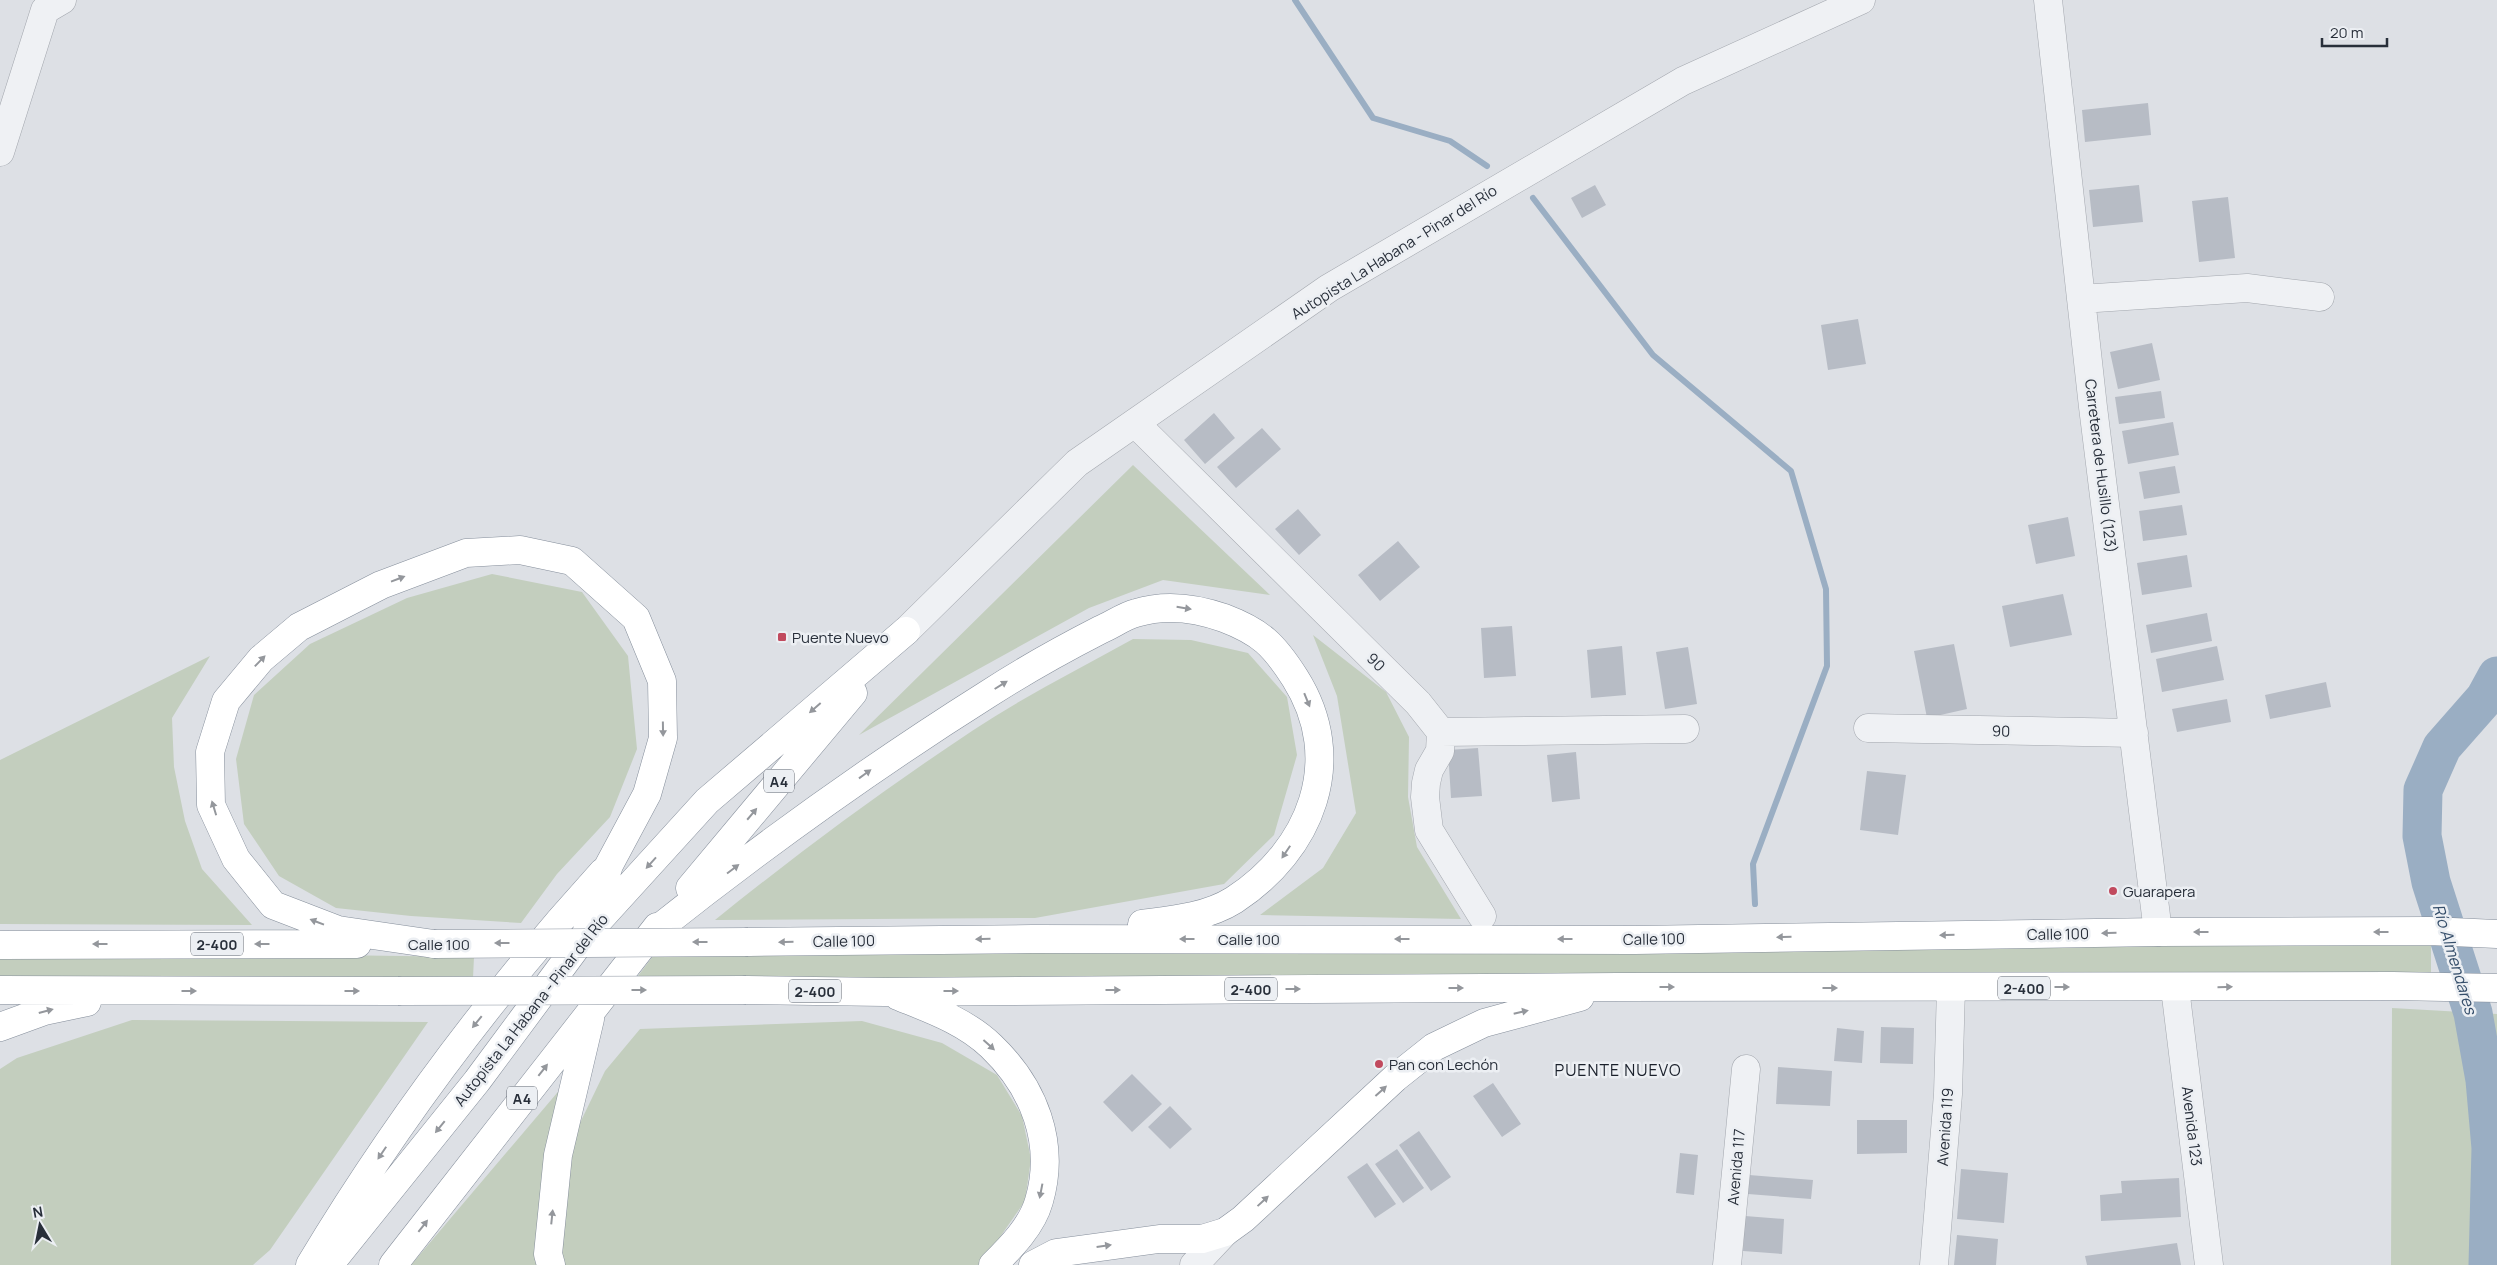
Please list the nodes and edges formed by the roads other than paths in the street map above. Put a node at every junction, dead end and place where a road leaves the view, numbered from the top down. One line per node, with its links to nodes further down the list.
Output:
1 (62, 0): 4 (street)
2 (1861, 0): 7 (street, Autopista La Habana - Pinar del Río)
3 (2048, 0): 6 (street, Carretera de Husillo (123))
4 (0, 152)
5 (2320, 297): 6 (street)
6 (2081, 299): 12 (street, Carretera de Husillo (123))
7 (1135, 423): 8 (street, Autopista La Habana - Pinar del Río); 11 (street, 90)
8 (906, 631): 13 (highway, Autopista La Habana - Pinar del Río / A4, one-way to 13); 16 (highway, Autopista La Habana - Pinar del Río / A4, one-way to 8)
9 (1868, 728): 12 (street, 90)
10 (1684, 729): 11 (street)
11 (1440, 732): 15 (street)
12 (2134, 733): 17 (street, Carretera de Husillo (123))
13 (707, 801): 14 (highway, A4); 18 (highway, Autopista La Habana - Pinar del Río / A4, one-way to 18)
14 (609, 865): 18 (highway); 21 (highway, one-way to 14); 33 (highway, A4, one-way to 33)
15 (1482, 916)
16 (654, 932): 20 (highway, one-way to 20); 30 (highway, Autopista La Habana - Pinar del Río / A4)
17 (2158, 932): 19 (highway, Calle 100 / 2-400, one-way to 17); 20 (highway, Calle 100 / 2-400, one-way to 20)
18 (586, 934): 37 (highway, Autopista La Habana - Pinar del Río / A4, one-way to 37)
19 (2497, 934)
20 (1032, 939): 21 (highway, Calle 100 / 2-400, one-way to 21, bridge)
21 (434, 944): 22 (highway, Calle 100 / 2-400, one-way to 22)
22 (0, 945)
23 (1618, 987): 24 (highway, 2-400, one-way to 24); 29 (highway, 2-400, one-way to 23); 34 (highway, one-way to 23)
24 (1951, 988): 25 (highway, 2-400, one-way to 25); 44 (street, Avenida 119)
25 (2175, 988): 26 (highway, 2-400, one-way to 26); 45 (street, Avenida 123)
26 (2497, 988)
27 (0, 990): 28 (highway, 2-400)
28 (141, 991): 29 (highway, 2-400, one-way to 29, bridge); 31 (highway, one-way to 28)
29 (884, 992): 40 (highway, one-way to 40)
30 (593, 1006): 38 (highway, Autopista La Habana - Pinar del Río / A4, one-way to 30); 39 (highway, one-way to 30)
31 (0, 1027)
32 (1746, 1069): 43 (street, Avenida 117)
33 (346, 1206): 35 (highway); 36 (highway, A4)
34 (1224, 1232): 41 (highway, one-way to 34); 42 (street)
35 (291, 1265)
36 (310, 1265)
37 (329, 1265)
38 (393, 1265)
39 (550, 1265)
40 (992, 1265)
41 (1033, 1265)
42 (1194, 1265)
43 (1727, 1265)
44 (1934, 1265)
45 (2210, 1265)

